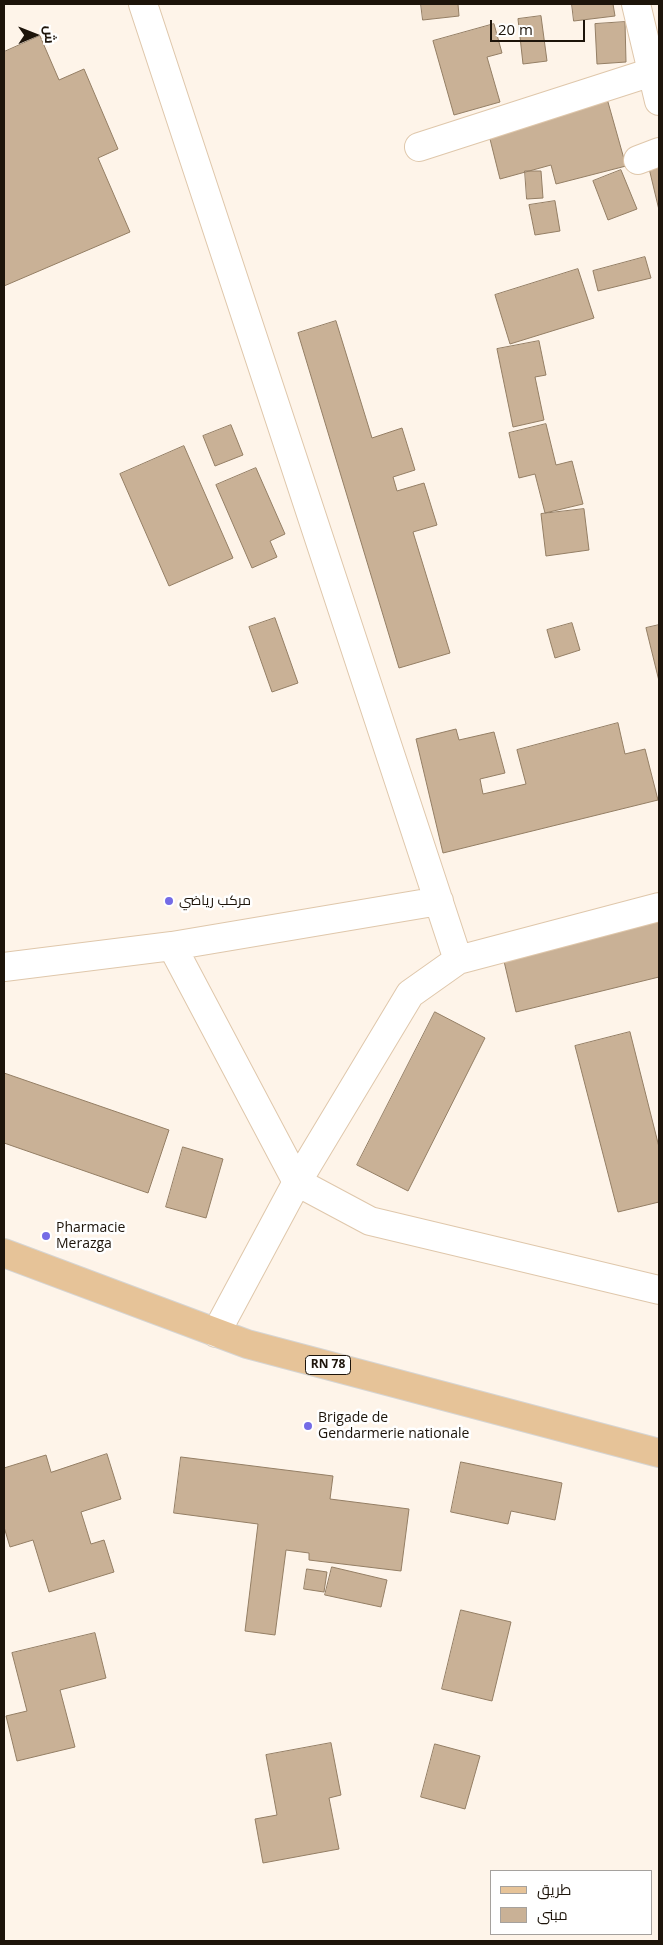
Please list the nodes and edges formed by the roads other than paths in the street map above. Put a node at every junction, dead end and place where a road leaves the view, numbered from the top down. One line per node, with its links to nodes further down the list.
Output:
1 (143, 4): 6 (street)
2 (636, 4): 3 (street)
3 (652, 72): 4 (street); 5 (street)
4 (659, 101)
5 (418, 148)
6 (438, 901): 8 (street); 9 (street)
7 (659, 907): 9 (street)
8 (172, 946): 10 (street); 11 (street)
9 (458, 960): 11 (street)
10 (4, 967)
11 (297, 1182): 13 (street); 14 (street)
12 (4, 1253): 14 (main road, RN 78)
13 (659, 1290)
14 (216, 1332): 15 (main road, RN 78)
15 (659, 1453)

